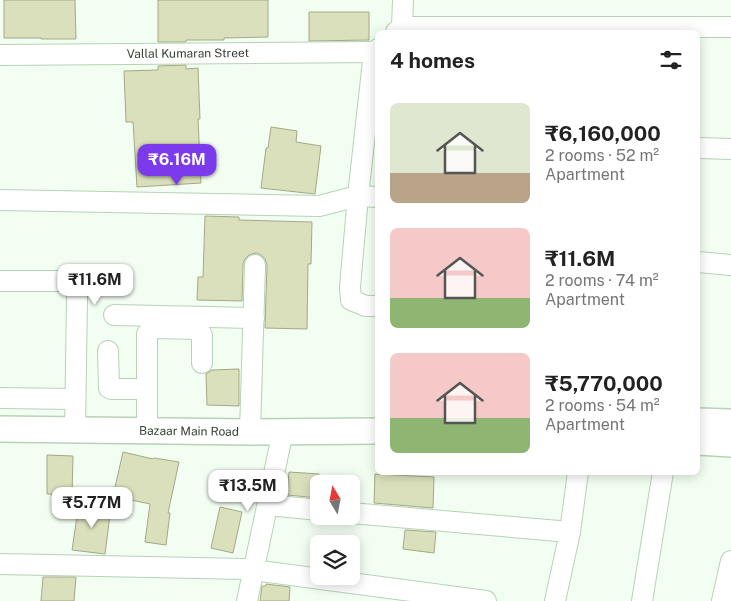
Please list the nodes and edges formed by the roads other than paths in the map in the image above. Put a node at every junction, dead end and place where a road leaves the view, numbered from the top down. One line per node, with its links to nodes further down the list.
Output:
1 (402, 0): 3 (street)
2 (731, 27): 3 (street)
3 (399, 30)
4 (375, 51): 5 (street, Vallal Kumaran Street)
5 (0, 55)
6 (375, 67): 7 (street)
7 (371, 133): 10 (street)
8 (700, 148): 9 (street)
9 (731, 149)
10 (368, 197): 11 (street); 16 (street)
11 (0, 200)
12 (700, 262): 14 (street)
13 (255, 265): 18 (street)
14 (731, 265)
15 (0, 281): 23 (street)
16 (375, 306)
17 (114, 315): 18 (street)
18 (254, 318): 31 (street)
19 (108, 351): 21 (street)
20 (202, 363): 21 (street)
21 (147, 389): 28 (street)
22 (0, 398): 23 (street)
23 (75, 399): 27 (street)
24 (700, 421): 25 (main road)
25 (731, 422)
26 (0, 429): 27 (main road, Bazaar Main Road)
27 (74, 430): 28 (main road, Bazaar Main Road)
28 (147, 430): 31 (main road, Bazaar Main Road)
29 (283, 431): 30 (main road, Bazaar Main Road); 31 (main road, Bazaar Main Road); 36 (street)
30 (375, 431)
31 (250, 432)
32 (700, 442): 33 (main road)
33 (731, 444)
34 (578, 475): 39 (street)
35 (663, 475): 46 (street)
36 (268, 505): 37 (street); 42 (street)
37 (310, 509)
38 (360, 514): 39 (street)
39 (570, 532): 45 (street)
40 (731, 561): 47 (street)
41 (0, 564): 42 (street)
42 (254, 570): 43 (street); 44 (street)
43 (247, 601)
44 (486, 601)
45 (554, 601)
46 (642, 601)
47 (722, 601)

